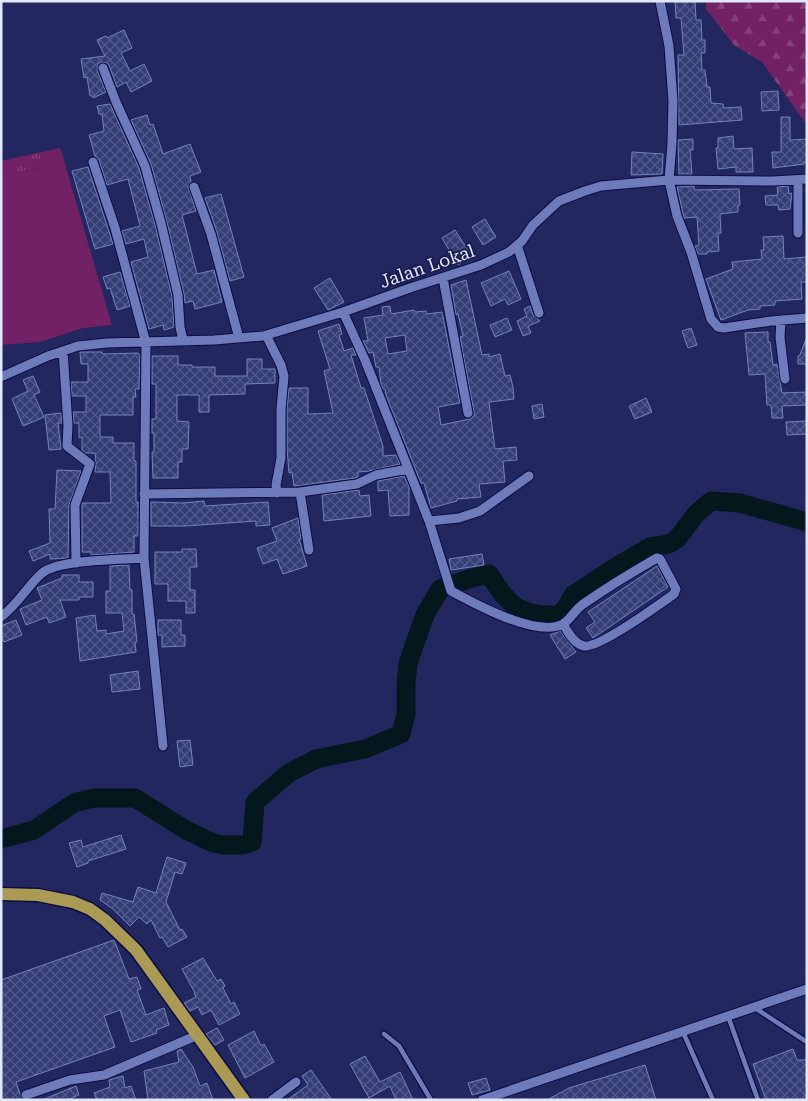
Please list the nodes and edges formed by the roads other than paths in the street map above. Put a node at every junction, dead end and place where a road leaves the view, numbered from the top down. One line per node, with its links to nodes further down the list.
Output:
1 (660, 1): 5 (street)
2 (104, 68): 16 (street)
3 (93, 162): 17 (street)
4 (802, 179): 5 (street, Jalan Lokal); 7 (street)
5 (669, 180): 8 (street, Jalan Lokal); 13 (street)
6 (194, 187): 15 (street)
7 (798, 233)
8 (517, 245): 9 (street, Jalan Lokal); 11 (street)
9 (443, 278): 10 (street, Jalan Lokal); 21 (street)
10 (343, 312): 14 (street, Jalan Lokal); 22 (street)
11 (539, 313)
12 (807, 318): 13 (street)
13 (781, 320): 20 (street)
14 (266, 335): 15 (street, Jalan Lokal); 25 (street)
15 (238, 338): 16 (street, Jalan Lokal)
16 (183, 340): 17 (street, Jalan Lokal)
17 (146, 343): 18 (street, Jalan Lokal); 26 (street)
18 (63, 351): 19 (street, Jalan Lokal); 30 (street)
19 (1, 377)
20 (785, 379)
21 (468, 413)
22 (408, 469): 24 (street); 27 (street)
23 (529, 476): 27 (street)
24 (300, 492): 25 (street); 28 (street)
25 (277, 493): 26 (street)
26 (144, 494): 29 (street)
27 (429, 521): 32 (street)
28 (309, 550)
29 (144, 558): 30 (street); 33 (street)
30 (76, 564): 31 (street)
31 (1, 617)
32 (563, 624): 32 (street)
33 (163, 746)
34 (1, 894): 40 (main road)
35 (807, 989): 36 (street)
36 (754, 1008): 37 (street); 41 (lane)
37 (728, 1016): 38 (street); 49 (lane)
38 (682, 1032): 47 (street); 48 (lane)
39 (384, 1034): 46 (lane)
40 (198, 1035): 43 (street); 44 (main road)
41 (807, 1042)
42 (296, 1082): 45 (street)
43 (26, 1095)
44 (244, 1100)
45 (272, 1100)
46 (430, 1100)
47 (482, 1100)
48 (713, 1100)
49 (758, 1100)

